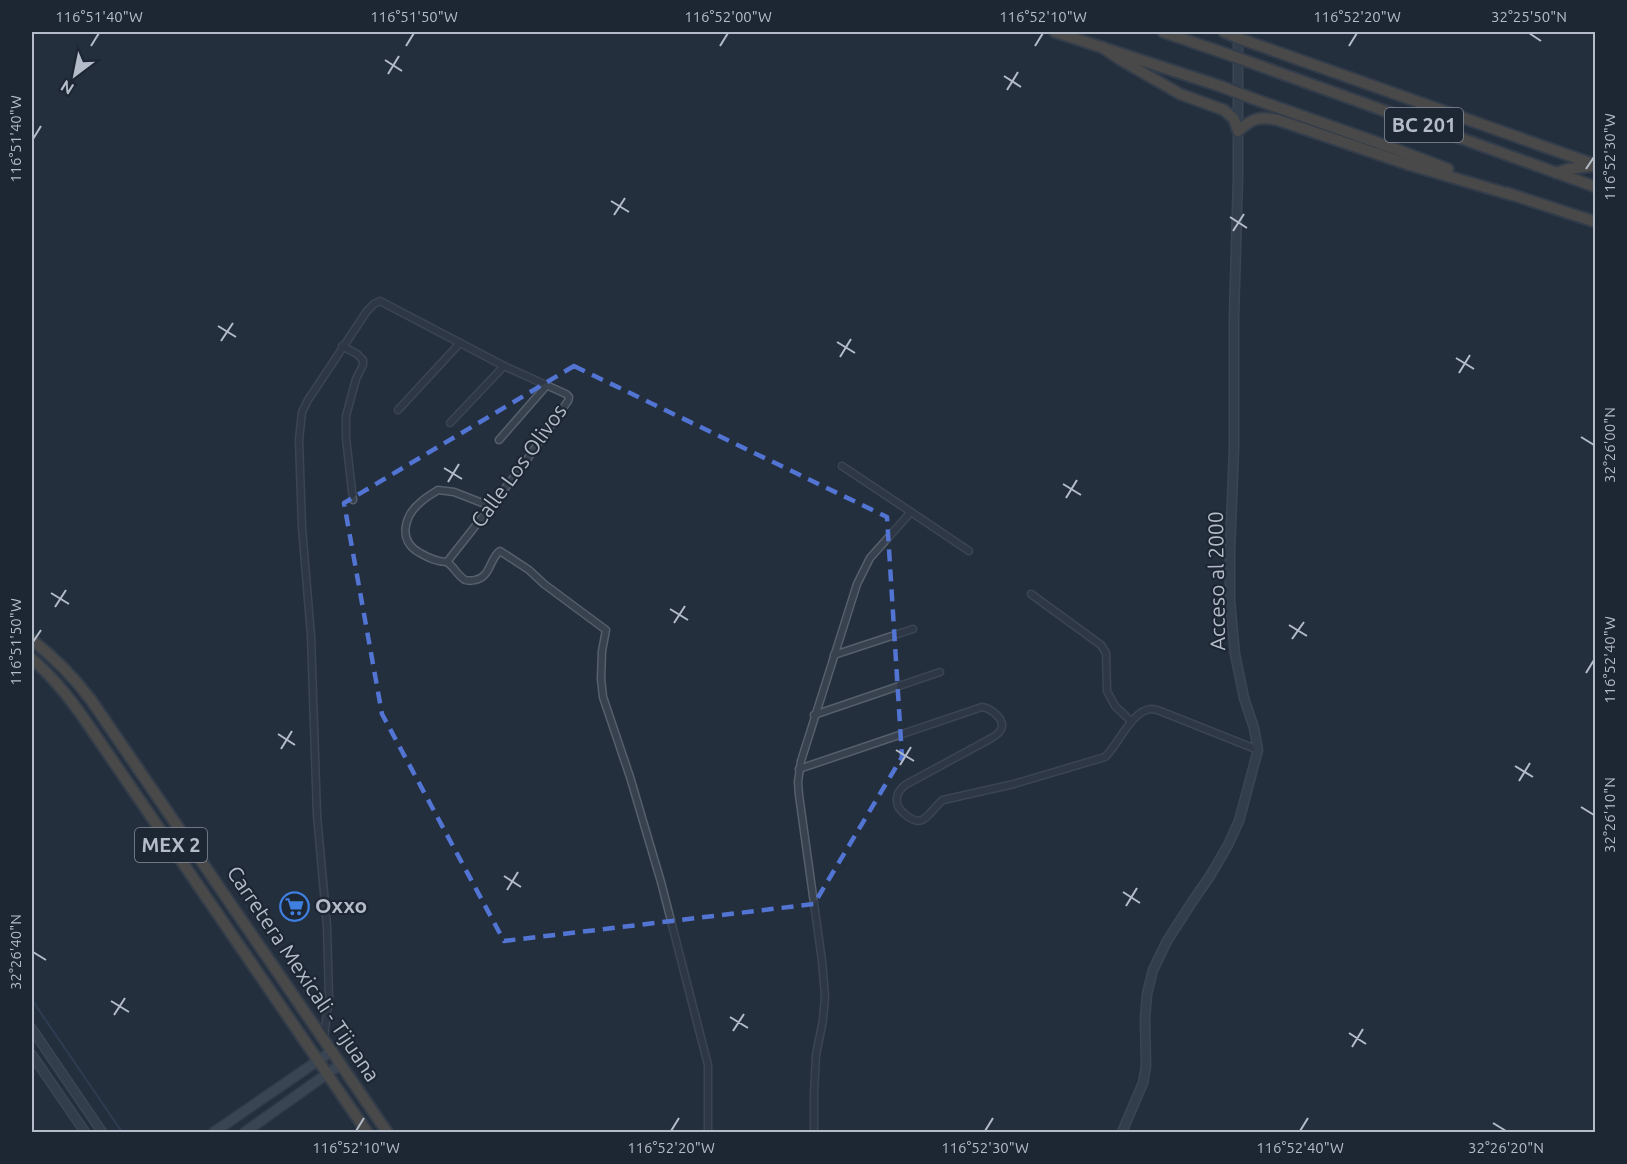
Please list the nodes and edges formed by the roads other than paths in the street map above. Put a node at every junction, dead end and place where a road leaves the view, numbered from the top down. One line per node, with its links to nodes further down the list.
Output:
1 (1055, 32): 5 (highway, BC 201)
2 (1163, 32): 8 (highway, BC 201, bridge)
3 (1224, 32): 4 (highway)
4 (1238, 35): 6 (highway); 7 (street, Acceso al 2000)
5 (1102, 47): 7 (highway); 12 (highway, BC 201, bridge)
6 (1448, 112): 8 (highway); 9 (highway)
7 (1238, 131): 12 (highway); 35 (street, Acceso al 2000)
8 (1459, 138): 10 (highway, BC 201)
9 (1596, 165): 10 (highway)
10 (1556, 173): 11 (highway, BC 201)
11 (1596, 187)
12 (1512, 195): 13 (highway, BC 201)
13 (1596, 222)
14 (460, 343): 15 (street, Calle Los Olivos); 16 (street, Calle Los Olivos); 18 (street)
15 (342, 346): 22 (street); 38 (street)
16 (504, 366): 17 (street, Calle Los Olivos); 19 (street)
17 (547, 385): 20 (street); 23 (street, Calle Los Olivos)
18 (398, 410)
19 (450, 423)
20 (499, 440)
21 (842, 466): 24 (street)
22 (353, 500)
23 (490, 506): 26 (street, Calle Los Olivos); 26 (street)
24 (911, 512): 25 (street); 30 (street)
25 (969, 551)
26 (447, 562): 50 (street)
27 (1031, 594): 34 (street)
28 (913, 630): 30 (street)
29 (32, 640): 38 (highway, Carretera Mexicali - Tijuana / MEX 2)
30 (834, 655): 33 (street)
31 (32, 659): 41 (highway, Carretera Mexicali - Tijuana / MEX 2)
32 (940, 672): 33 (street)
33 (814, 715): 36 (street)
34 (1131, 721): 35 (street); 36 (street)
35 (1258, 750): 52 (street, Acceso al 2000)
36 (799, 769): 51 (street)
37 (32, 1029): 45 (street)
38 (323, 1038): 39 (highway, Carretera Mexicali - Tijuana / MEX 2)
39 (332, 1051): 41 (main road); 42 (highway, Carretera Mexicali - Tijuana / MEX 2)
40 (32, 1055): 44 (street)
41 (319, 1060): 43 (highway, Carretera Mexicali - Tijuana / MEX 2); 46 (main road)
42 (341, 1064): 43 (main road); 49 (highway, Carretera Mexicali - Tijuana / MEX 2)
43 (328, 1074): 47 (main road); 48 (highway, Carretera Mexicali - Tijuana / MEX 2)
44 (85, 1132)
45 (102, 1132)
46 (214, 1132)
47 (245, 1132)
48 (367, 1132)
49 (387, 1132)
50 (708, 1132)
51 (814, 1132)
52 (1122, 1132)

